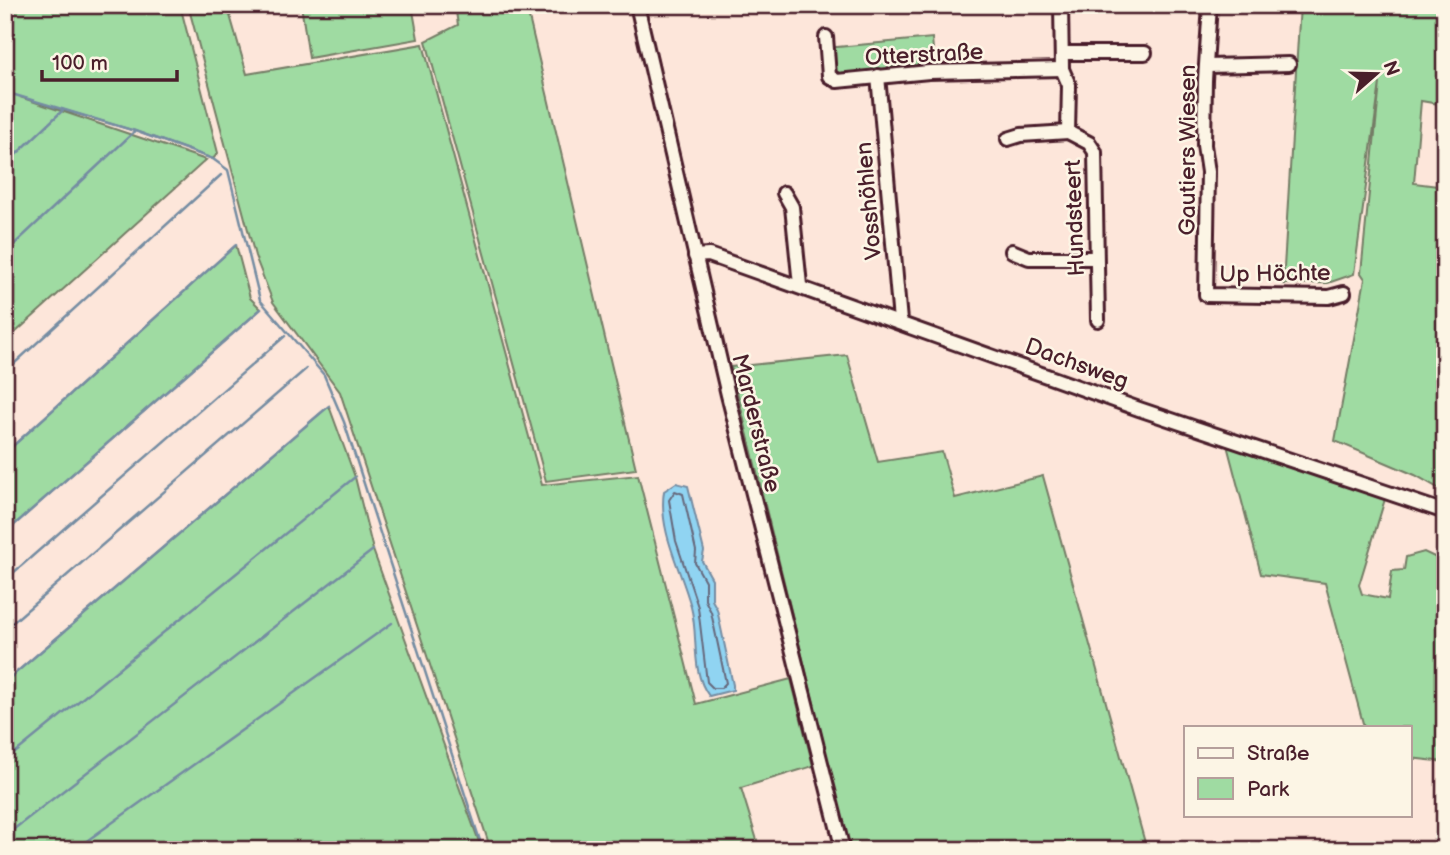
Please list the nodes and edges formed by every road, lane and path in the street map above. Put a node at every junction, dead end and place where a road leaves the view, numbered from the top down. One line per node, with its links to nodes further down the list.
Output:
1 (637, 5): 15 (street, Marderstraße)
2 (1061, 5): 6 (street, Hundsteert)
3 (1210, 5): 8 (street, Gautiers Wiesen)
4 (826, 37): 10 (street, Otterstraße)
5 (1145, 52): 6 (street)
6 (1063, 53): 9 (street, Hundsteert)
7 (1289, 64): 8 (street)
8 (1207, 66): 19 (street, Gautiers Wiesen)
9 (1062, 69): 10 (street, Otterstraße); 11 (street, Hundsteert)
10 (878, 76): 21 (street, Vosshöhlen)
11 (1068, 132): 12 (street); 16 (street, Hundsteert)
12 (1008, 139)
13 (784, 193): 17 (street)
14 (1013, 251): 16 (street)
15 (695, 256): 17 (street, Dachsweg); 23 (street, Marderstraße)
16 (1096, 258): 20 (street, Hundsteert)
17 (800, 285): 21 (street, Dachsweg)
18 (1345, 293): 19 (street, Up Höchte)
19 (1206, 295)
20 (1098, 320)
21 (900, 321): 22 (street, Dachsweg)
22 (1445, 512)
23 (843, 850)

